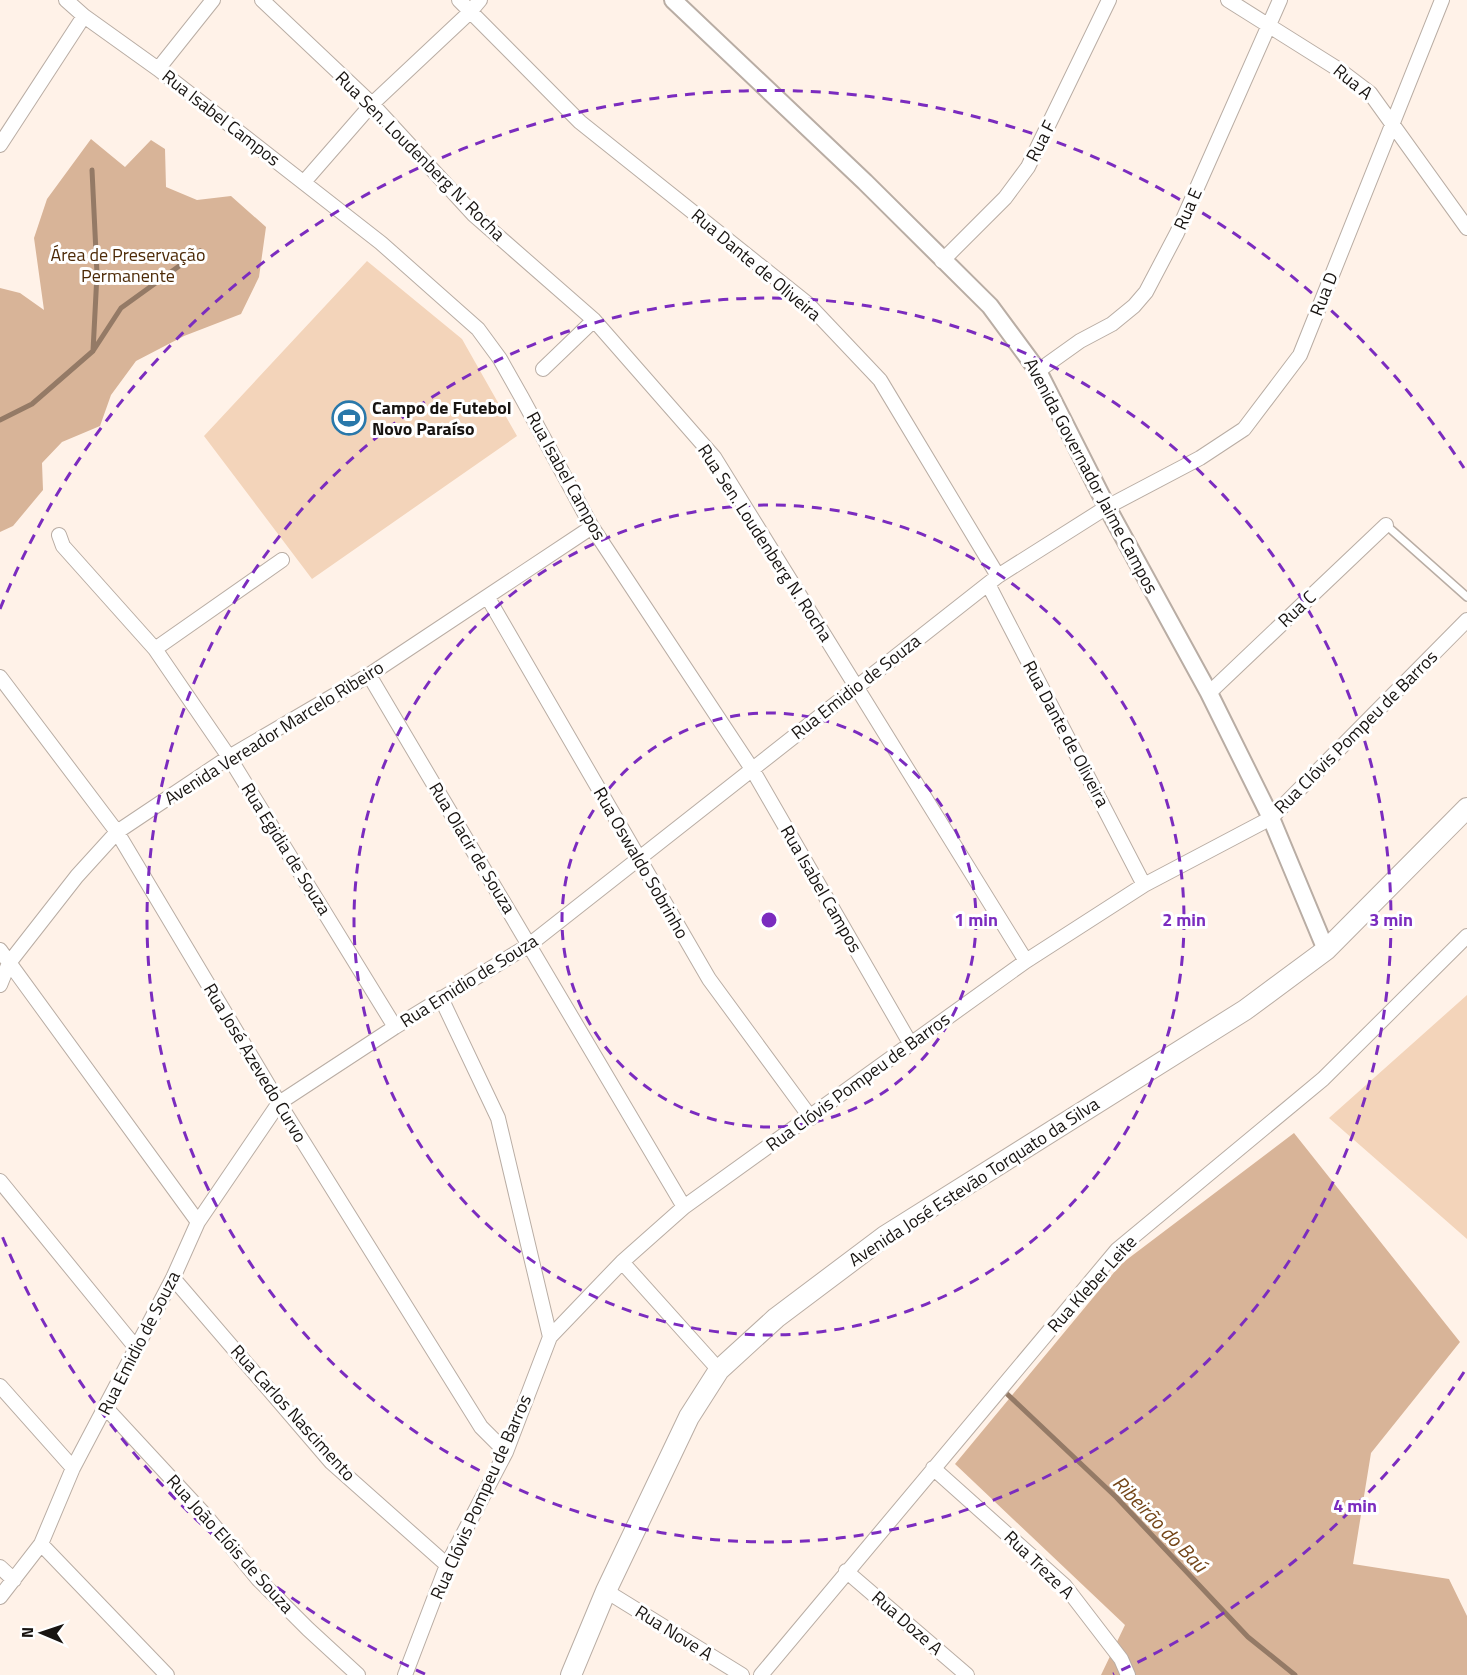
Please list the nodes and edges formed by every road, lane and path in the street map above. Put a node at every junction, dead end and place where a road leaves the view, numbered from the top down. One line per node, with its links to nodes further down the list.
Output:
1 (66, 0): 12 (street, Rua Isabel Campos)
2 (213, 0): 14 (street)
3 (262, 0): 15 (street, Rua Sen. Loudenberg N. Rocha)
4 (459, 0): 11 (street, Rua Dante de Oliveira)
5 (480, 0): 11 (street)
6 (673, 0): 20 (street, Avenida Governador Jaime Campos)
7 (1109, 0): 20 (street, Rua F)
8 (1228, 0): 13 (street, Rua A)
9 (1280, 0): 13 (street, Rua E)
10 (1442, 0): 16 (street, Rua D)
11 (470, 12): 15 (street); 29 (street, Rua Dante de Oliveira)
12 (84, 16): 14 (street, Rua Isabel Campos); 17 (street)
13 (1269, 27): 16 (street, Rua A); 23 (street, Rua E)
14 (158, 69): 18 (street, Rua Isabel Campos)
15 (372, 104): 18 (street); 21 (street, Rua Sen. Loudenberg N. Rocha)
16 (1392, 122): 19 (street, Rua A); 24 (street, Rua D)
17 (0, 145)
18 (304, 182): 26 (street, Rua Isabel Campos)
19 (1467, 228)
20 (942, 261): 23 (street, Avenida Governador Jaime Campos)
21 (594, 320): 22 (street); 36 (street, Rua Sen. Loudenberg N. Rocha)
22 (543, 369)
23 (1038, 370): 24 (street, Avenida Governador Jaime Campos)
24 (1107, 507): 29 (street, Rua Emidio de Souza); 37 (street, Avenida Governador Jaime Campos)
25 (1386, 525): 31 (lane); 37 (street, Rua C)
26 (592, 527): 30 (street, Avenida Vereador Marcelo Ribeiro); 39 (street, Rua Isabel Campos)
27 (59, 535): 33 (street, Rua Egidia de Souza)
28 (282, 560): 33 (street)
29 (993, 580): 36 (street, Rua Emidio de Souza); 44 (street, Rua Dante de Oliveira)
30 (488, 597): 34 (street, Avenida Vereador Marcelo Ribeiro); 43 (street, Rua Oswaldo Sobrinho)
31 (1467, 597)
32 (1467, 620): 41 (street, Rua Clóvis Pompeu de Barros)
33 (155, 649): 38 (street, Rua Egidia de Souza)
34 (369, 675): 38 (street, Avenida Vereador Marcelo Ribeiro); 46 (street, Rua Olacir de Souza)
35 (0, 677): 42 (street, Rua José Azevedo Curvo)
36 (857, 686): 39 (street, Rua Emidio de Souza); 49 (street, Rua Sen. Loudenberg N. Rocha)
37 (1209, 693): 41 (street, Avenida Governador Jaime Campos)
38 (229, 757): 42 (street, Avenida Vereador Marcelo Ribeiro); 53 (street, Rua Egidia de Souza)
39 (752, 770): 43 (street, Rua Emidio de Souza); 54 (street, Rua Isabel Campos)
40 (1467, 808): 48 (main road, Avenida José Estevão Torquato da Silva)
41 (1271, 818): 44 (street, Rua Clóvis Pompeu de Barros); 48 (street, Avenida Governador Jaime Campos)
42 (117, 832): 50 (street, Avenida Vereador Marcelo Ribeiro); 55 (street, Rua José Azevedo Curvo)
43 (639, 860): 46 (street, Rua Emidio de Souza); 56 (street, Rua Oswaldo Sobrinho)
44 (1144, 885): 49 (street, Rua Clóvis Pompeu de Barros)
45 (1467, 936): 69 (street, Rua Kleber Leite)
46 (529, 945): 52 (street, Rua Emidio de Souza); 58 (street, Rua Olacir de Souza)
47 (0, 950): 50 (street)
48 (1326, 950): 64 (main road, Avenida José Estevão Torquato da Silva)
49 (1026, 961): 54 (street, Rua Clóvis Pompeu de Barros)
50 (9, 963): 51 (street, Avenida Vereador Marcelo Ribeiro); 59 (street)
51 (0, 985)
52 (441, 998): 53 (street, Rua Emidio de Souza); 62 (street)
53 (395, 1027): 55 (street, Rua Emidio de Souza)
54 (910, 1043): 56 (street, Rua Clóvis Pompeu de Barros)
55 (279, 1103): 59 (street, Rua Emidio de Souza); 67 (street, Rua José Azevedo Curvo)
56 (811, 1118): 58 (street, Rua Clóvis Pompeu de Barros)
57 (0, 1181): 63 (street)
58 (684, 1208): 60 (street, Rua Clóvis Pompeu de Barros)
59 (198, 1222): 61 (street, Rua Emidio de Souza)
60 (622, 1262): 62 (street, Rua Clóvis Pompeu de Barros); 64 (street)
61 (173, 1278): 63 (street, Rua Emidio de Souza); 71 (street, Rua Carlos Nascimento)
62 (550, 1337): 67 (street, Rua Clóvis Pompeu de Barros)
63 (137, 1349): 66 (street, Rua Emidio de Souza)
64 (719, 1370): 75 (main road, Avenida José Estevão Torquato da Silva)
65 (0, 1386): 68 (street)
66 (106, 1408): 68 (street, Rua Emidio de Souza); 78 (street, Rua João Elóis de Souza)
67 (506, 1452): 71 (street, Rua Clóvis Pompeu de Barros)
68 (73, 1468): 70 (street, Rua Emidio de Souza)
69 (933, 1468): 73 (street, Rua Kleber Leite); 84 (street, Rua Treze A)
70 (41, 1544): 74 (street, Rua Emidio de Souza); 77 (street)
71 (447, 1565): 79 (street, Rua Clóvis Pompeu de Barros)
72 (0, 1567): 74 (street)
73 (846, 1571): 82 (street, Rua Kleber Leite); 83 (street, Rua Doze A)
74 (14, 1580): 76 (street, Rua Emidio de Souza)
75 (606, 1591): 80 (main road, Avenida José Estevão Torquato da Silva); 81 (street, Rua Nove A)
76 (0, 1597)
77 (167, 1675)
78 (358, 1675)
79 (405, 1675)
80 (571, 1675)
81 (742, 1675)
82 (761, 1675)
83 (967, 1675)
84 (1128, 1675)

